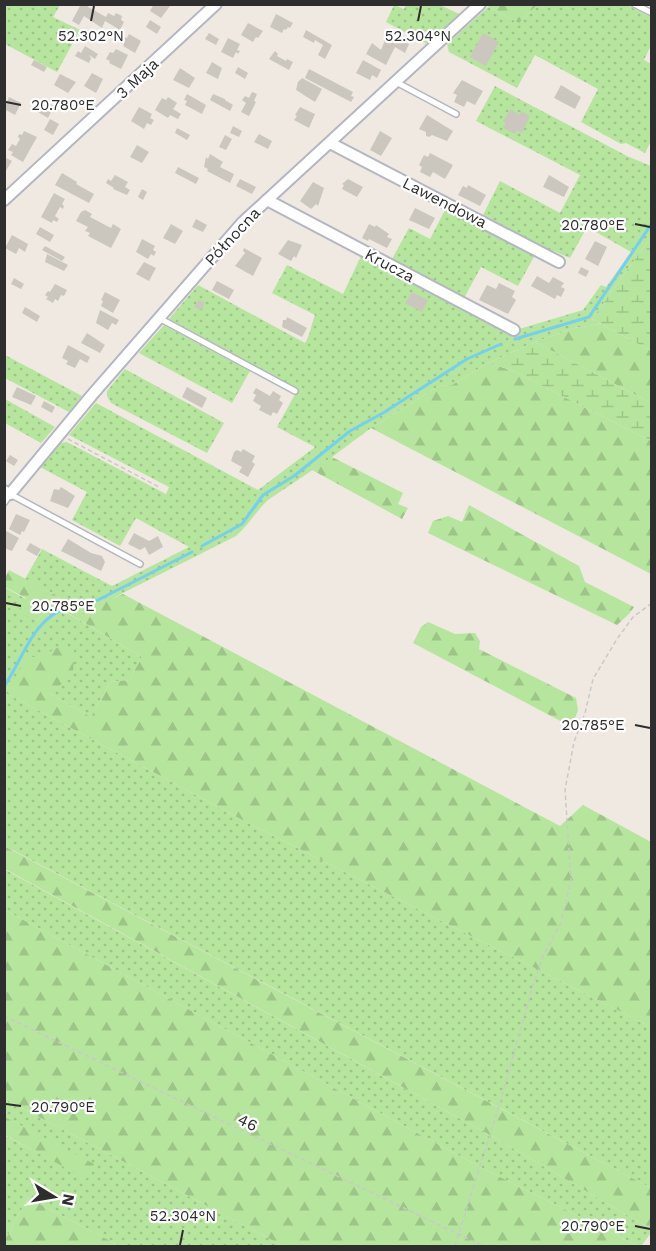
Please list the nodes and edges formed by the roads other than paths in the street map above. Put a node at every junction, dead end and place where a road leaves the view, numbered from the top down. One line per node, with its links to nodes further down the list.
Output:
1 (216, 4): 8 (street, 3 Maja)
2 (480, 4): 5 (street, Północna)
3 (634, 4): 4 (lane)
4 (651, 14)
5 (396, 82): 6 (lane); 7 (street, Północna)
6 (456, 114)
7 (330, 143): 9 (street, Północna); 10 (street, Lawendowa)
8 (4, 200)
9 (267, 200): 11 (street, Północna); 12 (street, Krucza)
10 (559, 262)
11 (159, 318): 13 (lane); 14 (street, Północna)
12 (514, 330)
13 (295, 391)
14 (6, 496): 15 (lane)
15 (140, 564)

